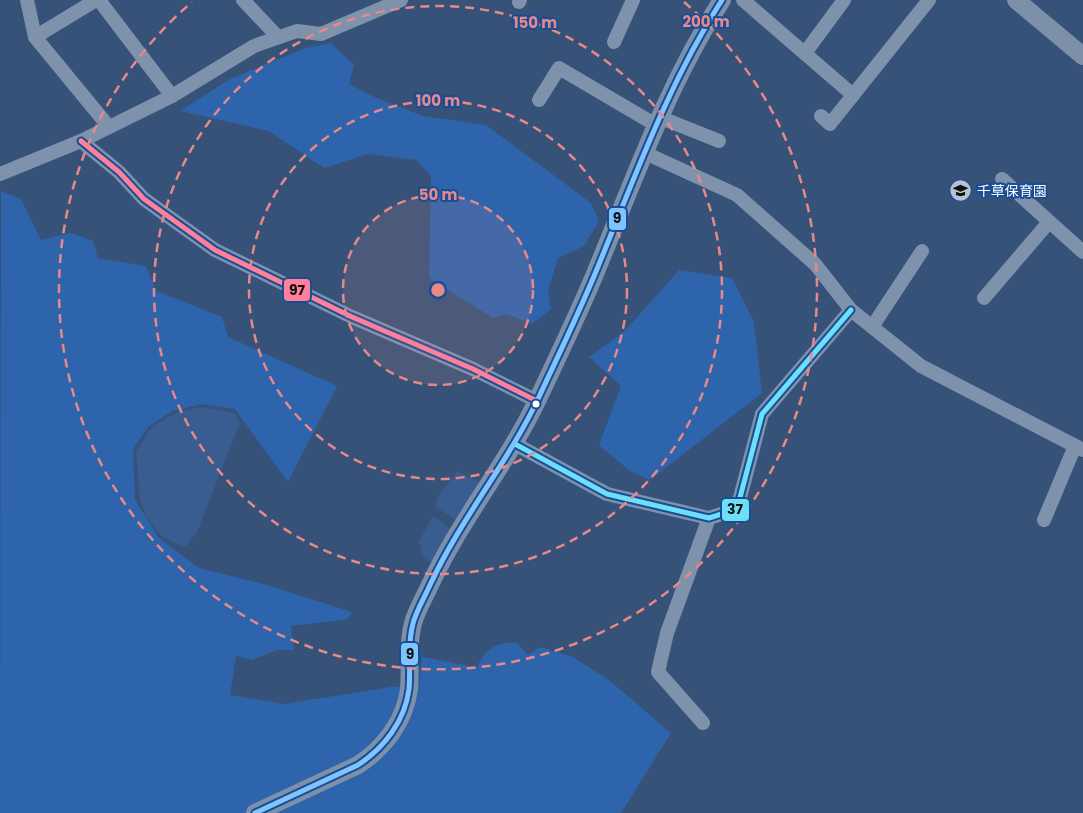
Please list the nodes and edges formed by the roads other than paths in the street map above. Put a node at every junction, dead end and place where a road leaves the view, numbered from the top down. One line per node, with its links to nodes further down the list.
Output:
1 (27, 0): 12 (street)
2 (98, 0): 12 (street); 17 (street)
3 (243, 0): 11 (street)
4 (401, 0): 11 (street)
5 (633, 0): 13 (street)
6 (722, 0): 20 (main road)
7 (743, 0): 14 (street)
8 (844, 0): 14 (street)
9 (929, 0): 16 (street)
10 (1016, 0): 15 (main road)
11 (277, 36): 17 (street)
12 (35, 37): 21 (street)
13 (614, 42)
14 (805, 53): 16 (street)
15 (1083, 56)
16 (854, 95): 19 (street)
17 (172, 96): 21 (street)
18 (539, 100): 20 (street)
19 (821, 116)
20 (658, 121): 23 (street); 24 (main road)
21 (109, 126): 22 (street)
22 (81, 141): 25 (street); 33 (street)
23 (719, 141)
24 (645, 153): 31 (street); 33 (main road)
25 (0, 174)
26 (1002, 179): 27 (street)
27 (1050, 222): 29 (street); 30 (street)
28 (922, 252): 32 (street)
29 (1083, 252)
30 (984, 298)
31 (851, 310): 32 (street); 36 (street)
32 (872, 327): 35 (street)
33 (536, 401): 34 (main road)
34 (515, 444): 36 (street); 39 (main road)
35 (1079, 448): 37 (street)
36 (709, 518): 38 (street)
37 (1044, 520)
38 (703, 723)
39 (255, 813)

